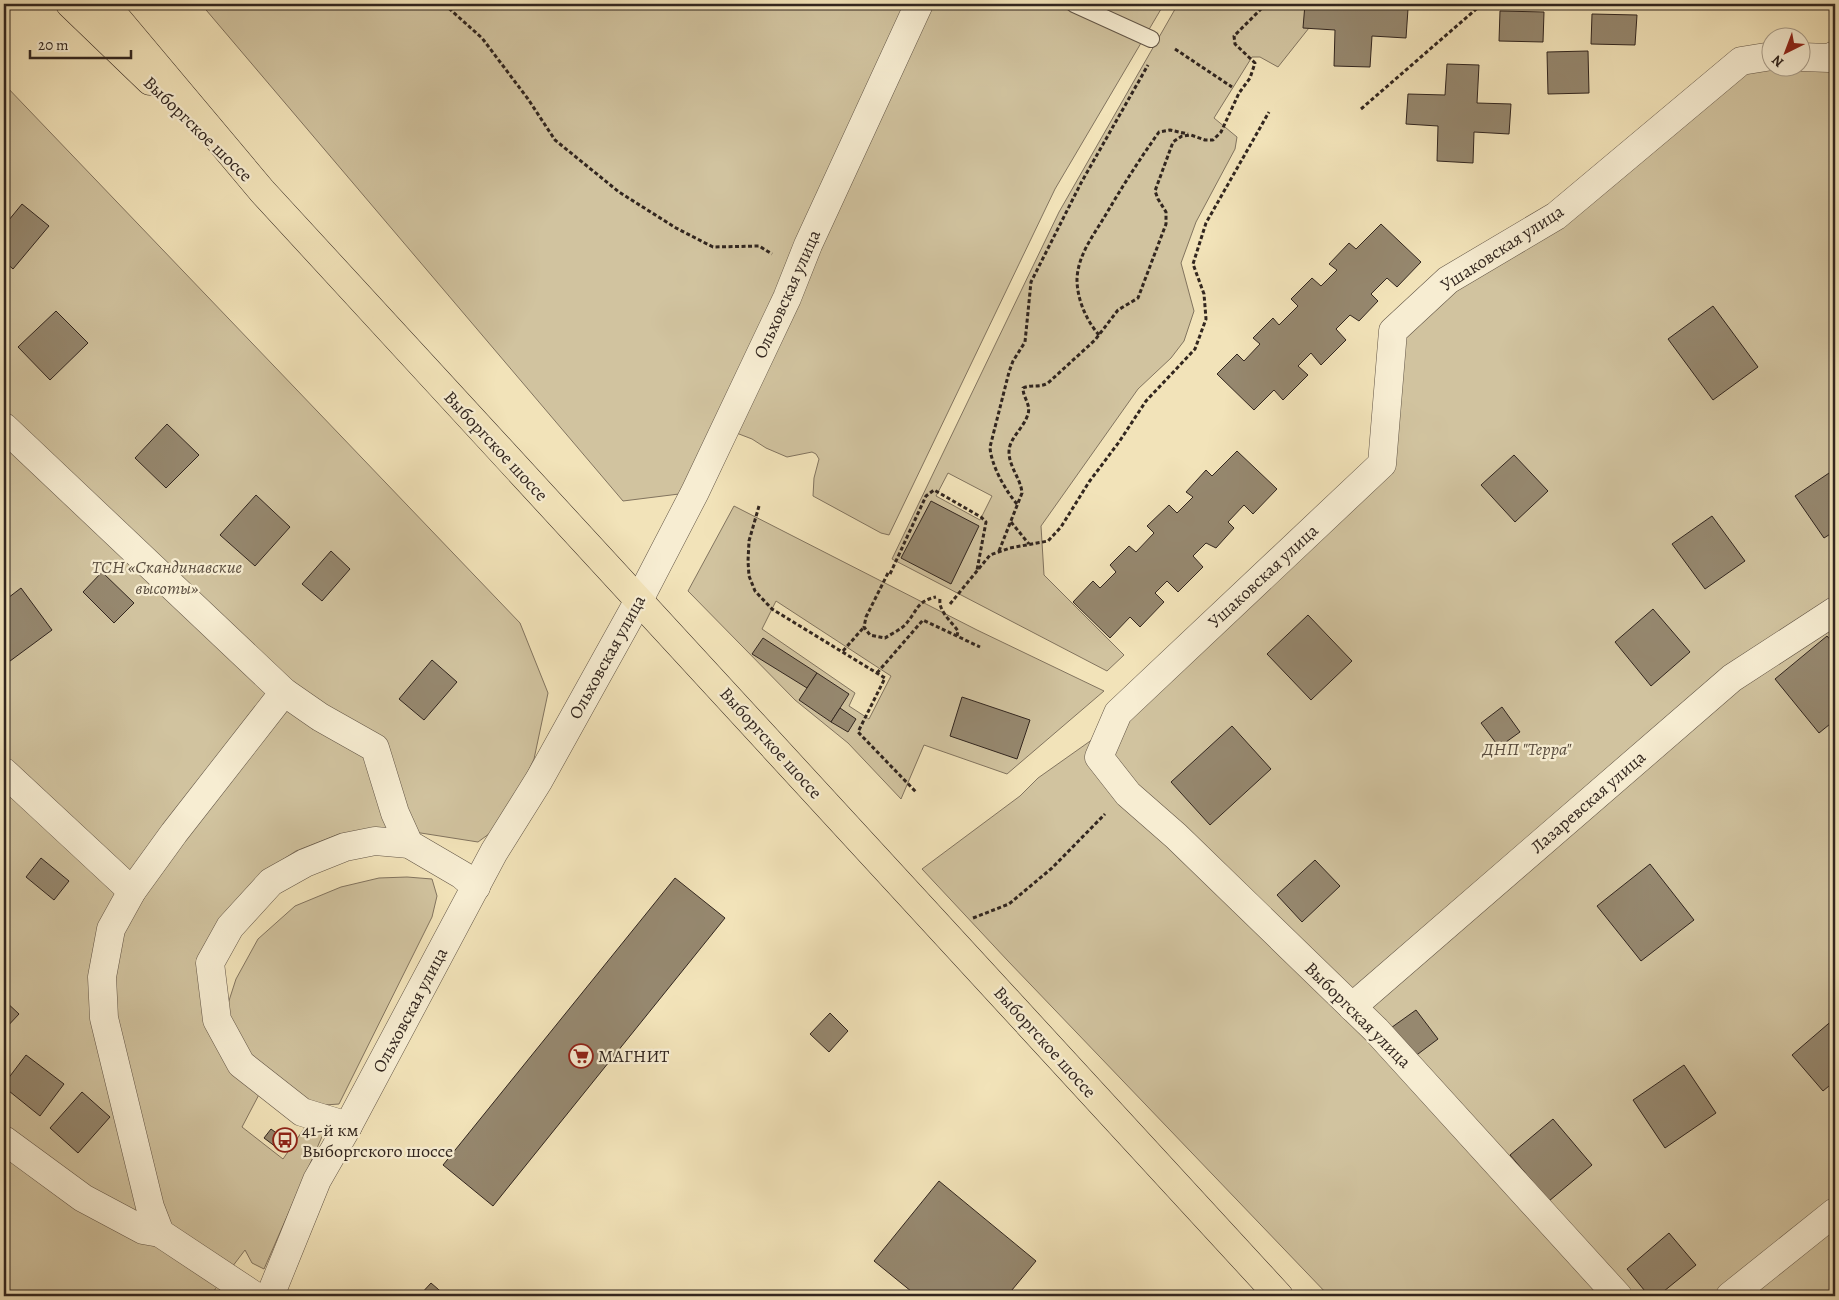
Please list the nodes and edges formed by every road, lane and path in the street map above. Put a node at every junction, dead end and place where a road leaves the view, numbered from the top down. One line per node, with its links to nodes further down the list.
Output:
1 (70, 4): 18 (main road, Выборгское шоссе)
2 (105, 4): 18 (main road, Выборгское шоссе)
3 (444, 4): 19 (path)
4 (919, 4): 19 (street, Ольховская улица)
5 (1074, 4): 8 (lane)
6 (1266, 4): 17 (path)
7 (1482, 4): 15 (path)
8 (1150, 39)
9 (1167, 44): 14 (path)
10 (1835, 55): 11 (street)
11 (1812, 57)
12 (1152, 58): 22 (path)
13 (1762, 58): 39 (street, Ушаковская улица)
14 (1232, 87)
15 (1361, 109)
16 (1269, 112): 25 (path)
17 (1191, 135): 20 (path); 20 (path)
18 (262, 191): 30 (main road, Выборгское шоссе)
19 (797, 271): 30 (street, Ольховская улица)
20 (1099, 335): 22 (path)
21 (4, 427): 38 (street)
22 (1017, 504): 24 (path)
23 (759, 506): 36 (path)
24 (1010, 521): 25 (path); 26 (path)
25 (1029, 545): 26 (path)
26 (999, 551): 27 (path)
27 (976, 571): 31 (path); 33 (path)
28 (936, 597): 33 (path)
29 (940, 599): 34 (path)
30 (639, 600): 44 (street, Ольховская улица); 54 (main road, Выборгское шоссе)
31 (950, 604)
32 (1835, 611): 47 (street, Лазаревская улица)
33 (864, 627): 36 (path)
34 (957, 636): 35 (path); 37 (path)
35 (980, 647)
36 (843, 651): 37 (path)
37 (877, 673): 41 (path)
38 (284, 692): 43 (street); 45 (street)
39 (1106, 741): 42 (street, Выборгская улица)
40 (4, 772): 45 (street)
41 (916, 792)
42 (1128, 794): 46 (path); 47 (street, Выборгская улица)
43 (409, 844): 44 (street); 48 (street)
44 (476, 887): 48 (street, Ольховская улица)
45 (132, 891): 51 (street)
46 (968, 919)
47 (1352, 1008): 55 (street, Выборгская улица)
48 (348, 1126): 53 (street, Ольховская улица)
49 (4, 1140): 51 (street)
50 (1835, 1212): 56 (street)
51 (160, 1232): 52 (street)
52 (256, 1296)
53 (270, 1296)
54 (1279, 1296)
55 (1618, 1296)
56 (1730, 1296)

